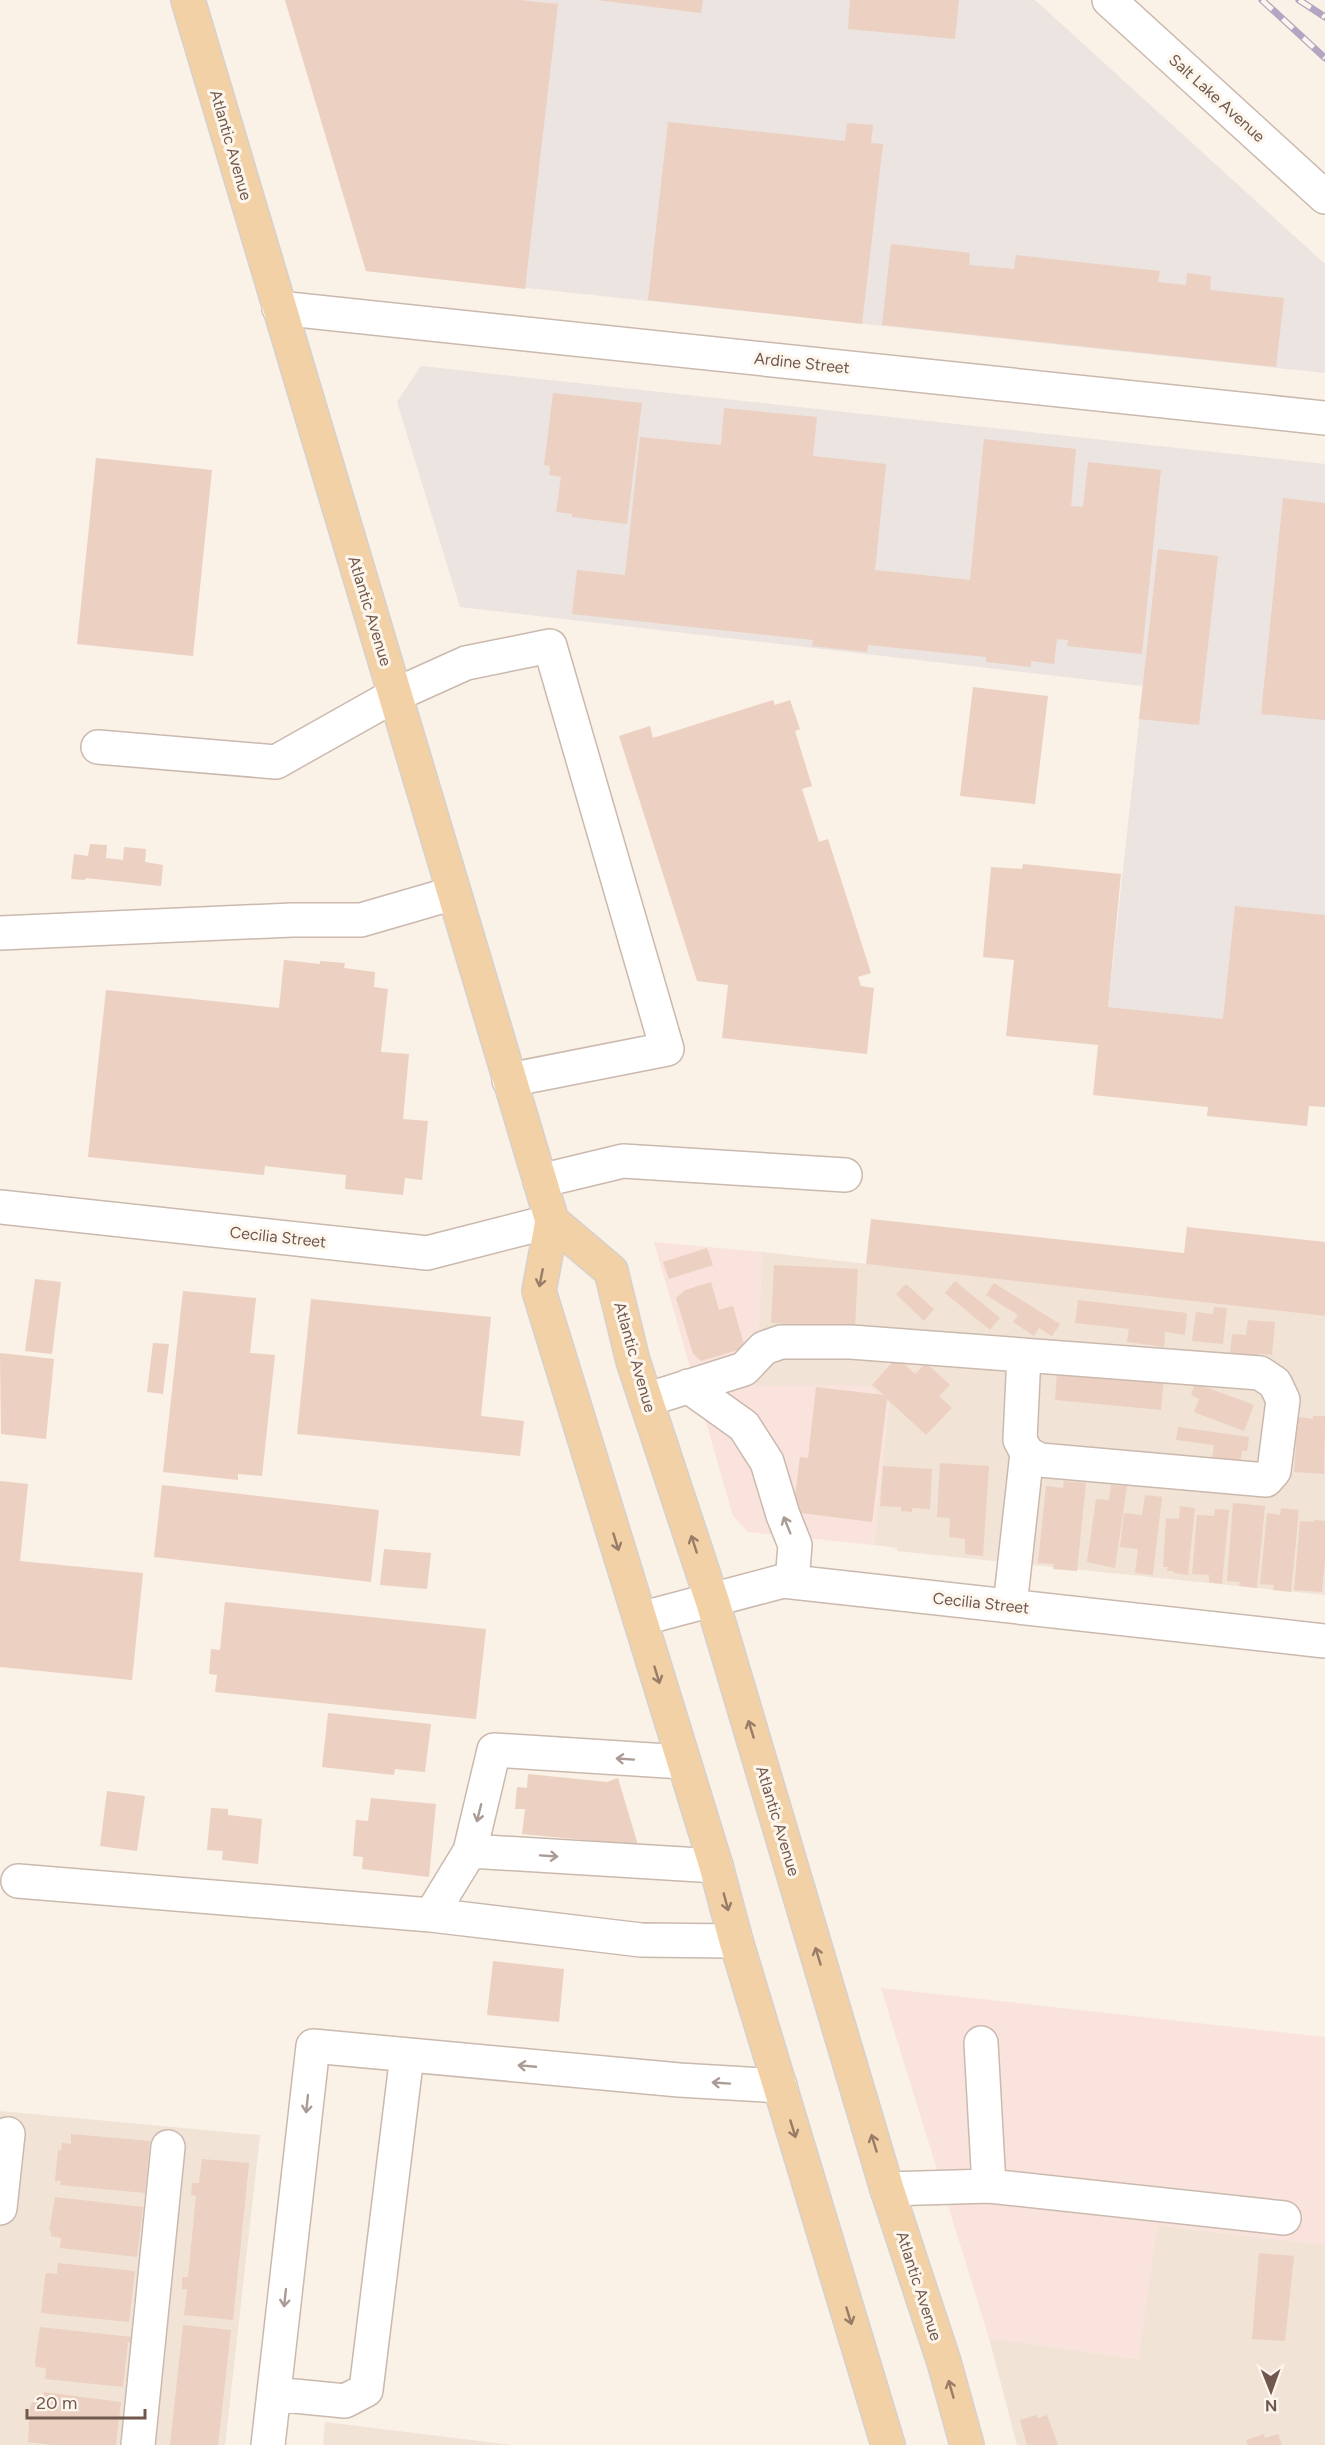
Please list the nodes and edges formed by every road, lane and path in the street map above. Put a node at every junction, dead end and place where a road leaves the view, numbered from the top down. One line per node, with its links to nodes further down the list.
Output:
1 (188, 0): 4 (main road, Atlantic Avenue)
2 (1109, 0): 3 (street, Salt Lake Avenue)
3 (1325, 197)
4 (279, 308): 5 (street, Ardine Street); 6 (main road, Atlantic Avenue)
5 (1325, 418)
6 (395, 695): 7 (street); 8 (main road, Atlantic Avenue); 10 (street)
7 (98, 747)
8 (454, 893): 9 (street); 10 (main road, Atlantic Avenue)
9 (0, 933)
10 (510, 1080): 12 (main road, Atlantic Avenue)
11 (845, 1175): 12 (street)
12 (540, 1181): 14 (main road, Atlantic Avenue)
13 (0, 1207): 14 (street, Cecilia Street)
14 (552, 1221): 17 (main road, Atlantic Avenue); 22 (main road, Atlantic Avenue, one-way to 22)
15 (1024, 1355): 16 (street); 18 (street); 18 (street)
16 (688, 1386): 17 (street); 19 (street, one-way to 16)
17 (646, 1400): 20 (main road, Atlantic Avenue, one-way to 17)
18 (1027, 1453): 21 (street)
19 (792, 1582): 20 (street, Cecilia Street); 21 (street, Cecilia Street)
20 (712, 1600): 22 (street, Cecilia Street); 36 (main road, Atlantic Avenue, one-way to 20)
21 (1010, 1606): 23 (street, Cecilia Street)
22 (640, 1619): 24 (main road, Atlantic Avenue, one-way to 24)
23 (1325, 1641)
24 (683, 1762): 25 (street, one-way to 25); 26 (main road, Atlantic Avenue)
25 (470, 1851): 26 (street, one-way to 26); 28 (street)
26 (716, 1866): 29 (main road, Atlantic Avenue, one-way to 29)
27 (18, 1881): 28 (street)
28 (431, 1915): 29 (street)
29 (736, 1941): 32 (main road, Atlantic Avenue)
30 (981, 2043): 35 (street)
31 (407, 2055): 32 (street, one-way to 31); 39 (street); 39 (street, one-way to 39)
32 (780, 2085): 42 (main road, Atlantic Avenue, one-way to 42)
33 (8, 2134): 37 (street)
34 (168, 2147): 40 (street)
35 (989, 2186): 36 (street); 38 (street)
36 (887, 2188): 43 (main road, Atlantic Avenue, one-way to 36)
37 (0, 2208)
38 (1284, 2218)
39 (274, 2394): 41 (street)
40 (138, 2445)
41 (268, 2445)
42 (888, 2445)
43 (967, 2445)

